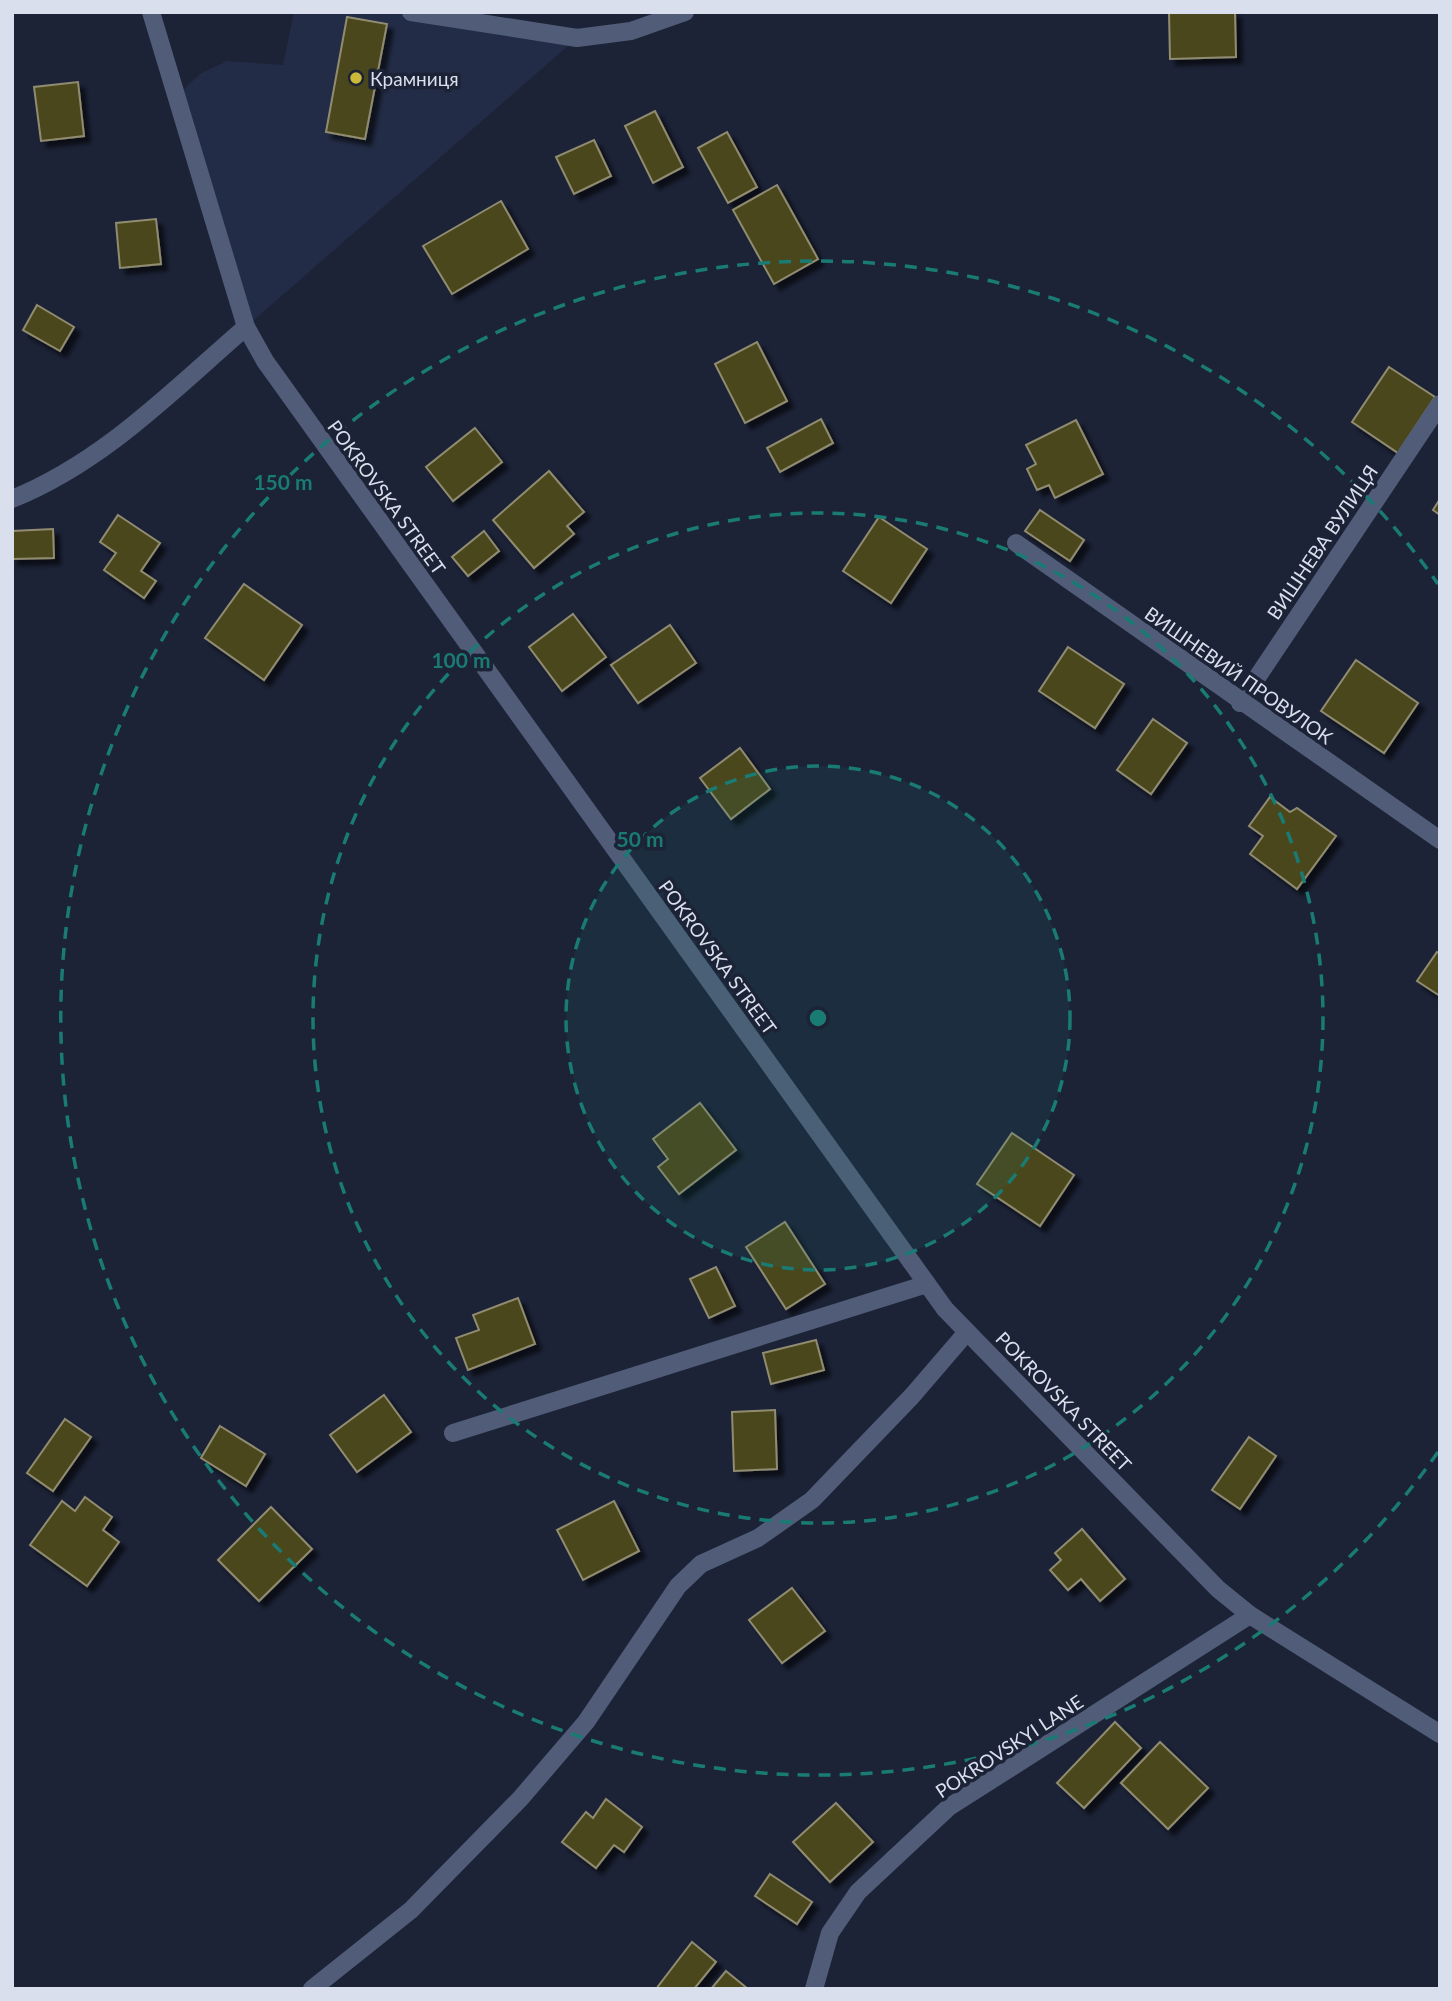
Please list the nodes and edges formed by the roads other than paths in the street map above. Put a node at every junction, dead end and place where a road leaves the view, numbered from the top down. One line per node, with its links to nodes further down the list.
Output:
1 (151, 12): 4 (street, POKROVSKA STREET)
2 (411, 12): 3 (street)
3 (685, 12)
4 (246, 327): 6 (street); 10 (street, POKROVSKA STREET)
5 (1440, 404): 8 (street, ВИШНЕВА ВУЛИЦЯ)
6 (12, 499)
7 (1016, 543): 8 (street, ВИШНЕВИЙ ПРОВУЛОК)
8 (1240, 703): 9 (street, ВИШНЕВИЙ ПРОВУЛОК)
9 (1440, 840)
10 (928, 1284): 11 (street, POKROVSKA STREET); 12 (street)
11 (967, 1332): 13 (street, POKROVSKA STREET); 15 (street)
12 (453, 1433)
13 (1250, 1615): 14 (street, POKROVSKA STREET); 16 (street, POKROVSKYI LANE)
14 (1440, 1734)
15 (312, 1989)
16 (814, 1989)

